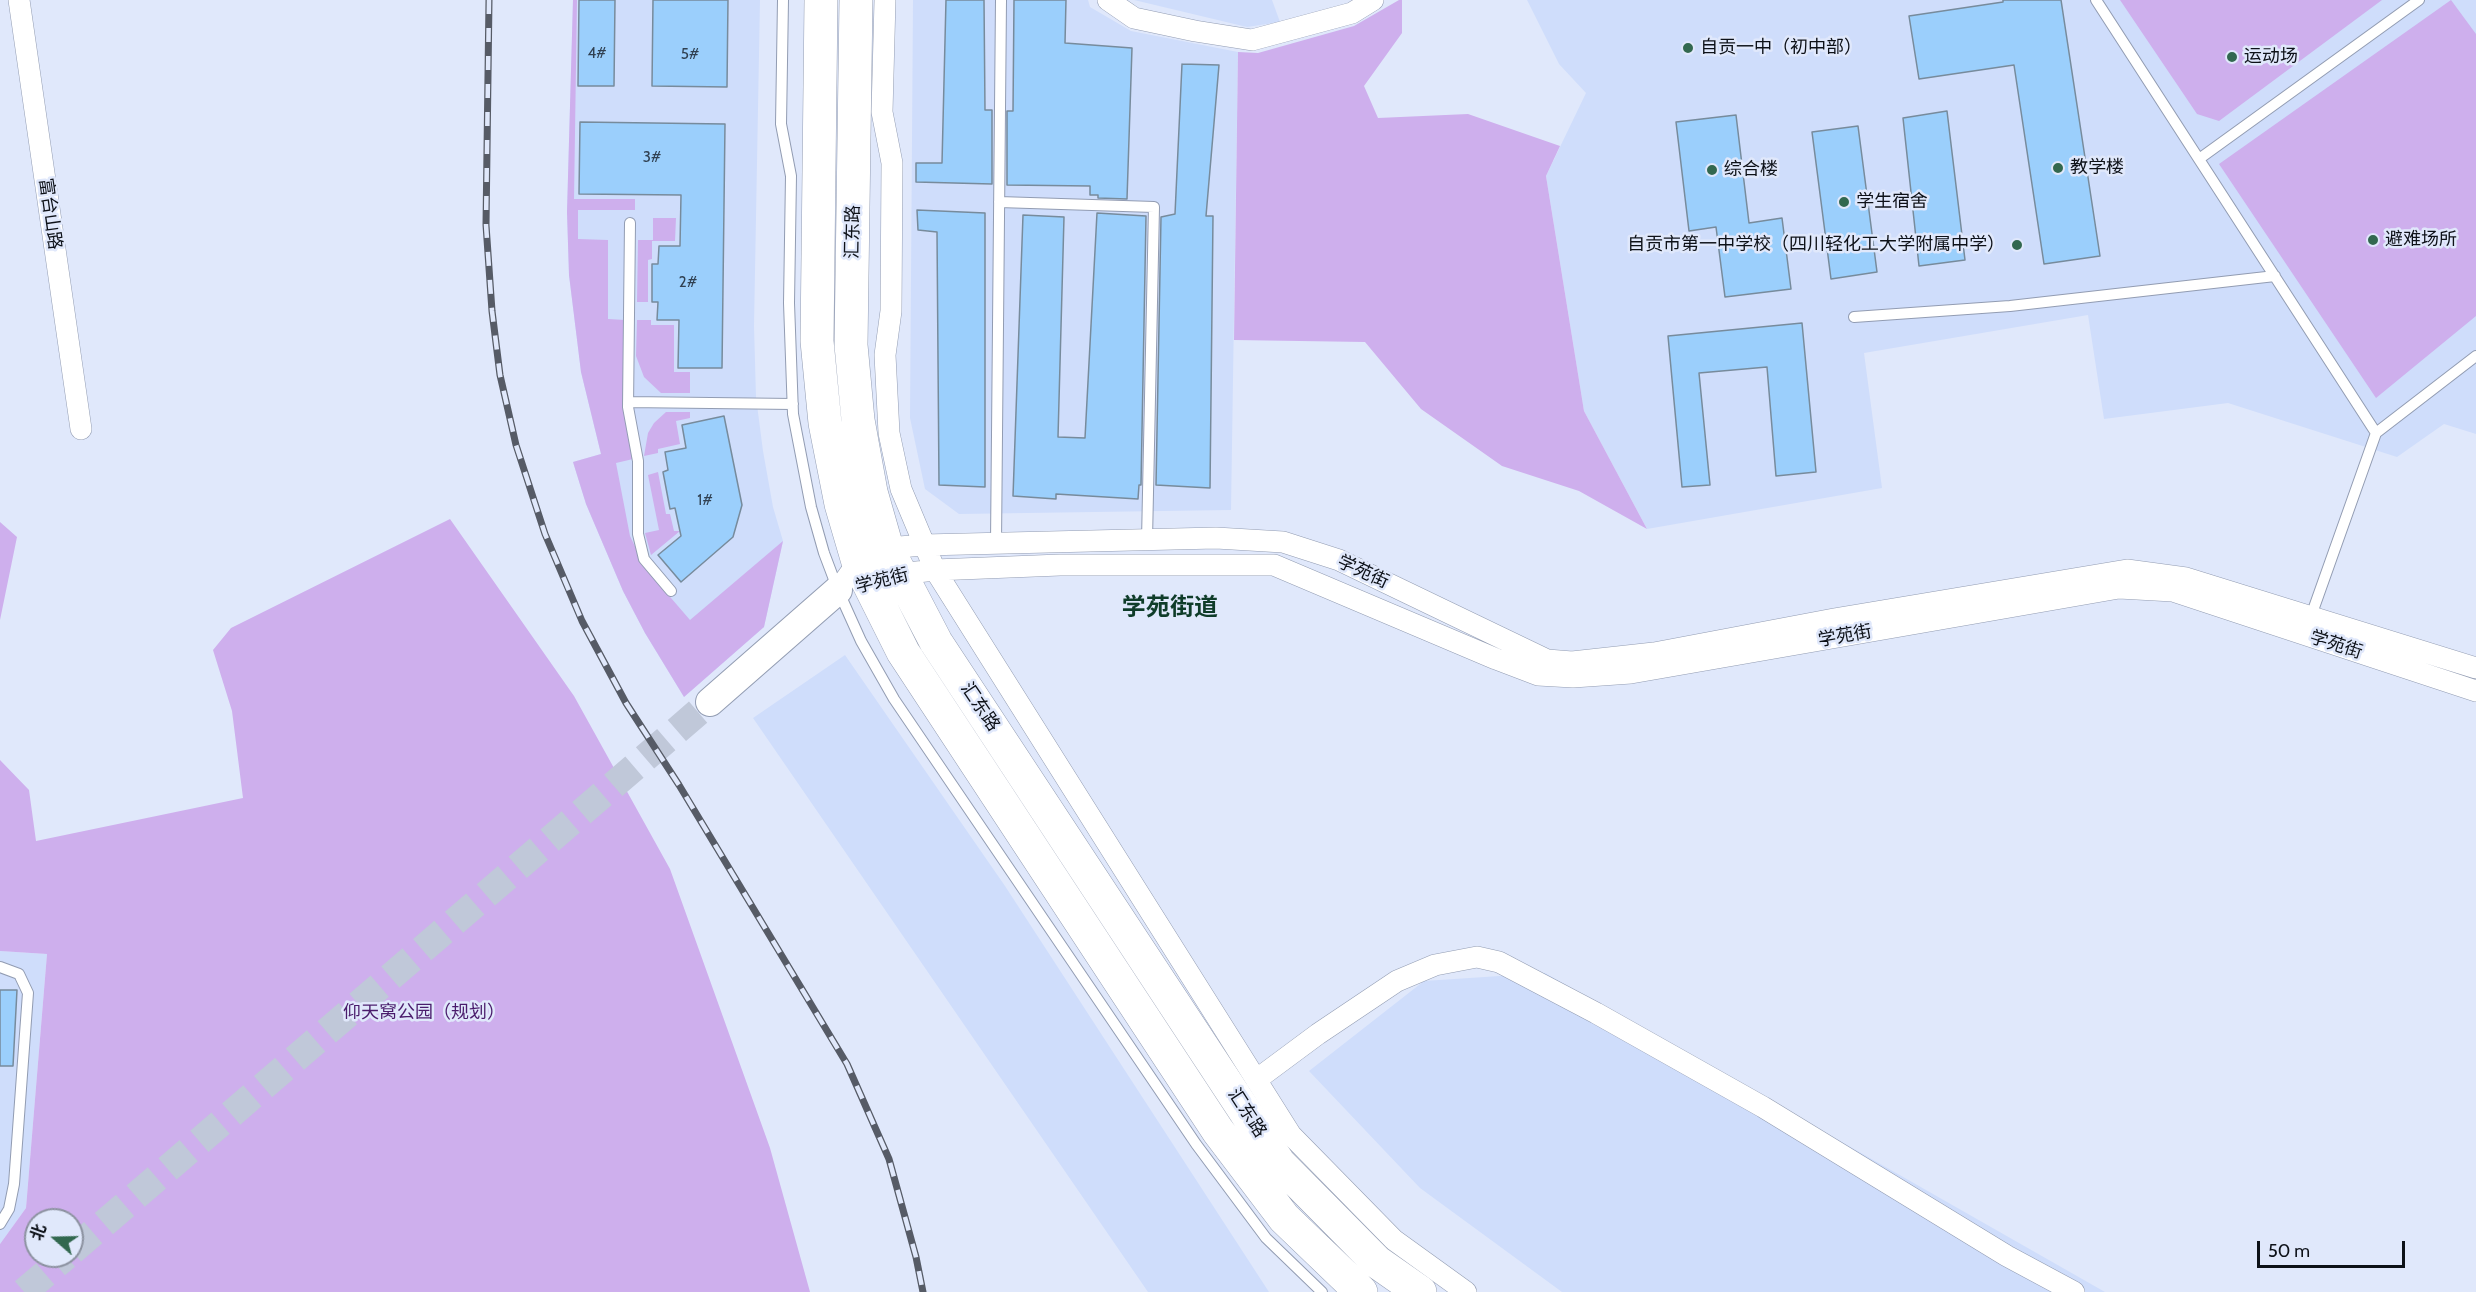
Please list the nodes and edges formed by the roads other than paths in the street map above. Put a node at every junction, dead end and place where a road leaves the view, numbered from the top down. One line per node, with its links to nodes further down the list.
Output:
1 (19, 0): 21 (street, 富台山路)
2 (783, 0): 15 (lane)
3 (821, 0): 17 (main road, 汇东路)
4 (856, 0): 26 (main road, 汇东路)
5 (885, 0): 25 (street)
6 (1001, 0): 12 (lane)
7 (1108, 0): 8 (street)
8 (1373, 0)
9 (2096, 0): 11 (lane)
10 (2419, 0): 11 (lane)
11 (2199, 159): 14 (lane)
12 (999, 202): 23 (lane); 24 (lane)
13 (630, 223): 19 (lane)
14 (2275, 276): 16 (lane); 22 (lane)
15 (789, 303): 17 (lane); 20 (lane)
16 (1854, 317)
17 (817, 341): 26 (main road, 汇东路)
18 (2476, 356): 22 (lane)
19 (628, 402): 20 (lane); 29 (lane)
20 (793, 404): 28 (lane)
21 (81, 429)
22 (2376, 433): 30 (lane)
23 (1148, 540): 24 (street, 学苑街); 30 (street, 学苑街)
24 (996, 543): 25 (street, 学苑街)
25 (924, 545): 26 (street, 学苑街); 27 (street)
26 (878, 568): 27 (street, 学苑街); 28 (street, 学苑街); 38 (main road, 汇东路); 39 (main road, 汇东路)
27 (935, 570): 32 (street, 学苑街); 35 (street)
28 (838, 590): 33 (street); 37 (lane)
29 (671, 591)
30 (2311, 616): 31 (street, 学苑街)
31 (2476, 668)
32 (2476, 691)
33 (710, 702)
34 (0, 967): 36 (lane)
35 (1256, 1080): 40 (street); 41 (street)
36 (0, 1224)
37 (1322, 1292)
38 (1361, 1292)
39 (1420, 1292)
40 (1466, 1292)
41 (2074, 1292)

